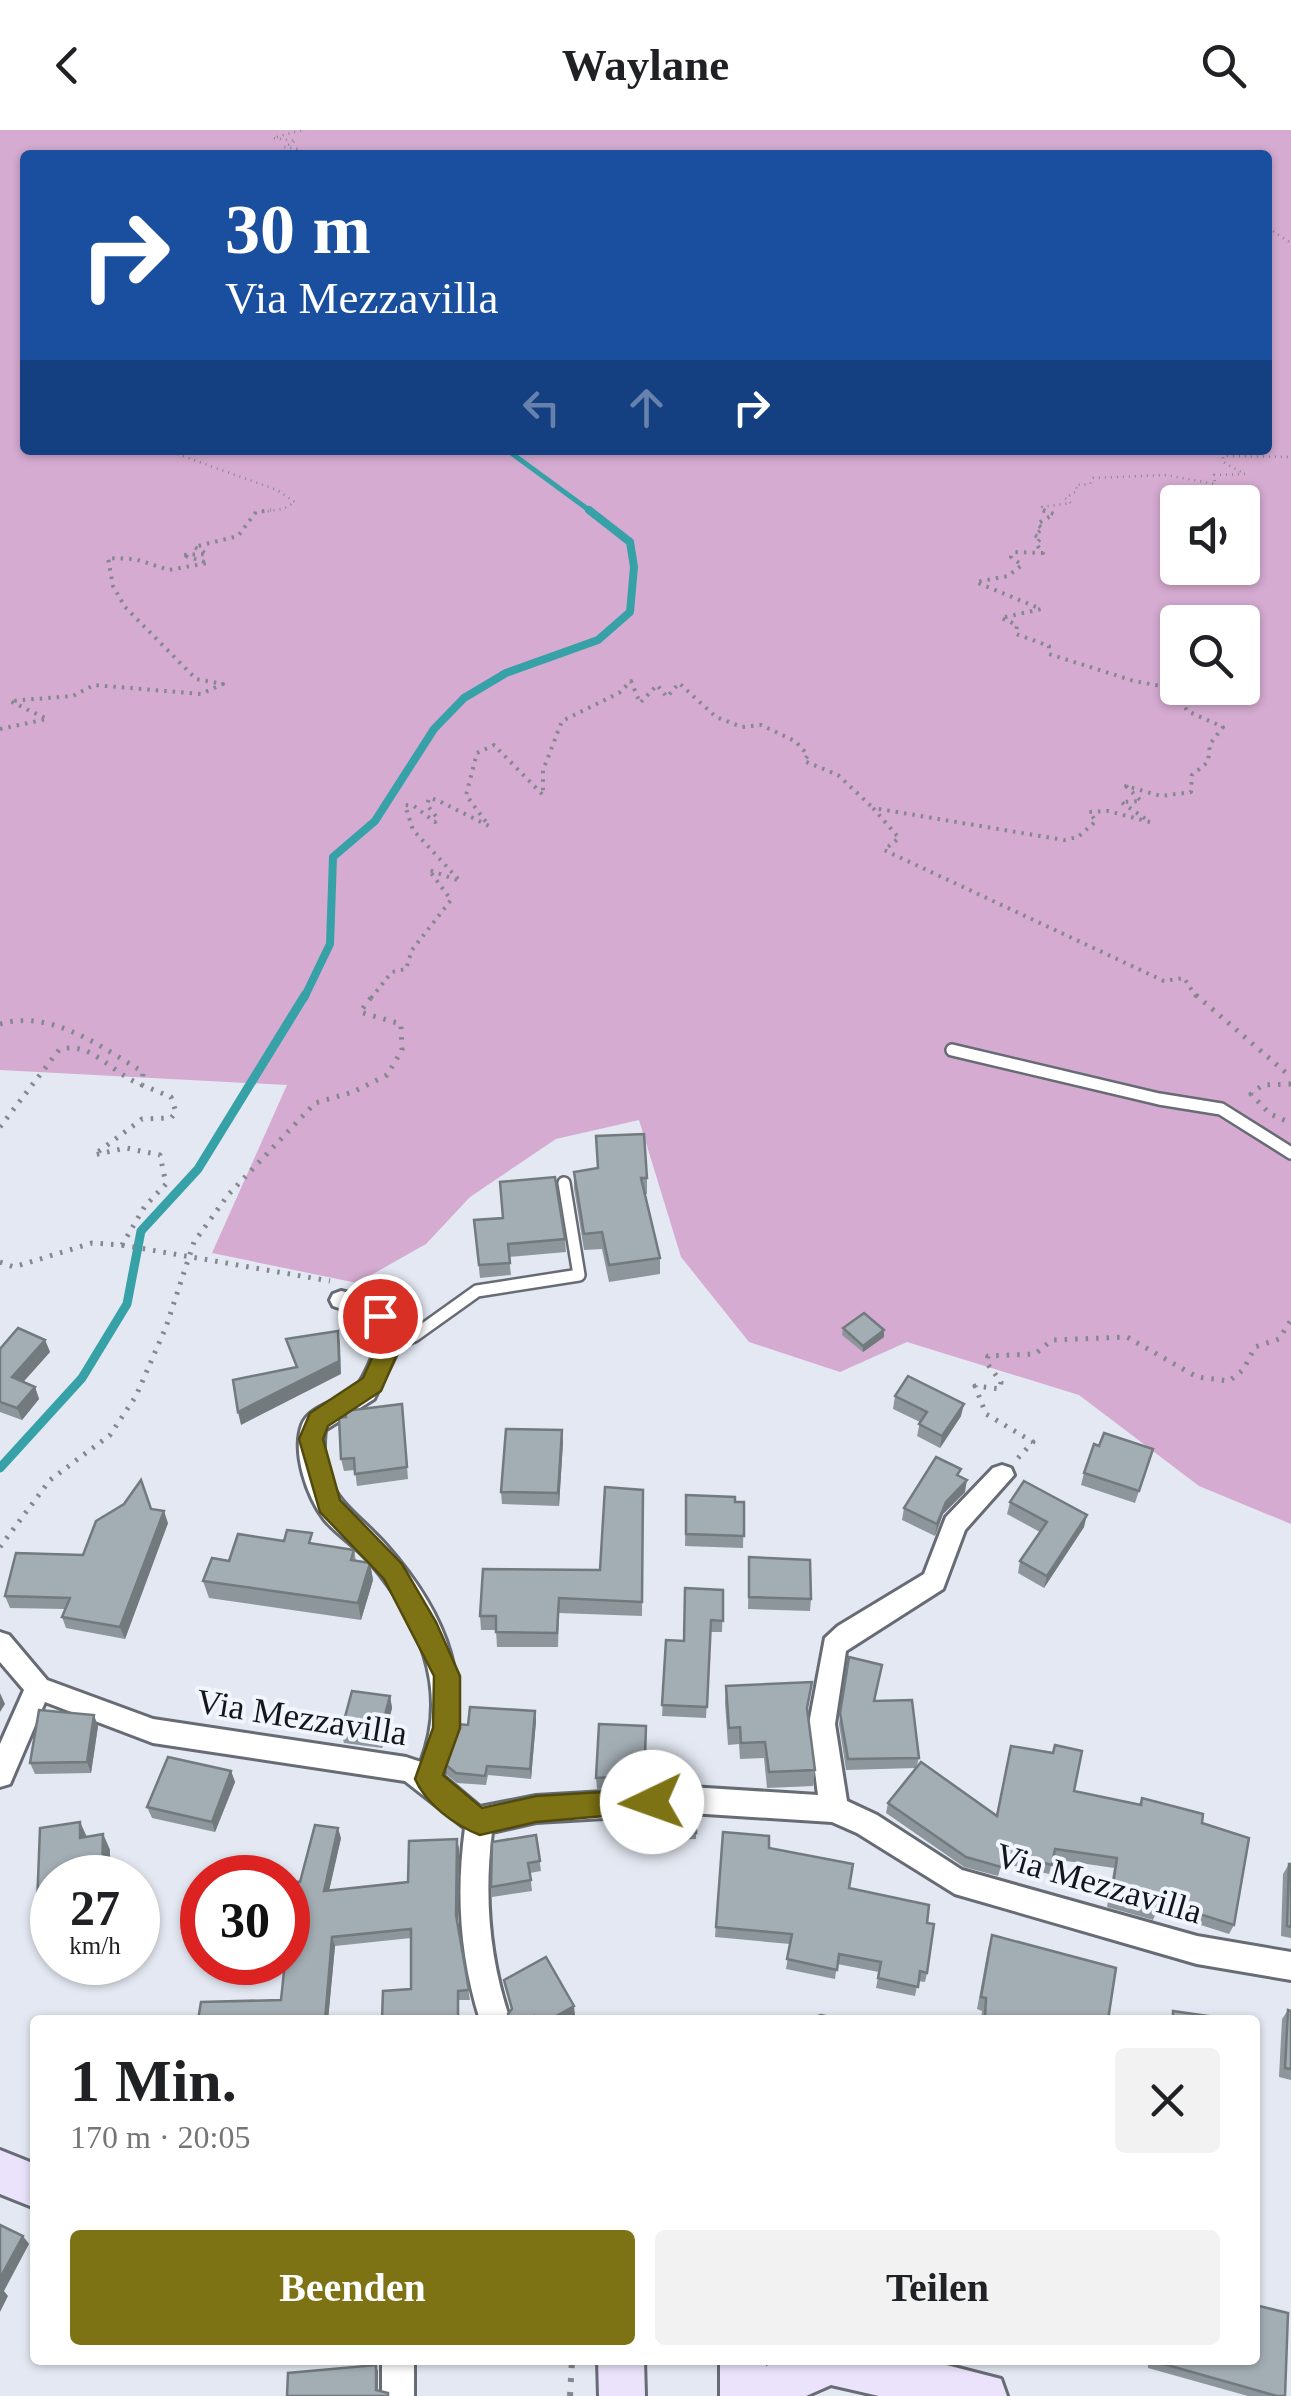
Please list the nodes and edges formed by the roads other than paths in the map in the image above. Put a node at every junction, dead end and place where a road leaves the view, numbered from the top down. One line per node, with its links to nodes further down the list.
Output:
1 (952, 1050): 2 (lane)
2 (1291, 1153)
3 (564, 1183): 5 (lane)
4 (350, 1301): 5 (street)
5 (391, 1345): 10 (street)
6 (1002, 1475): 11 (street)
7 (0, 1642): 8 (street, Via Mezzavilla)
8 (38, 1688): 9 (street); 10 (street, Via Mezzavilla)
9 (0, 1775)
10 (428, 1779): 12 (street, Via Mezzavilla)
11 (834, 1808): 12 (street, Via Mezzavilla); 13 (street, Via Mezzavilla)
12 (480, 1822): 14 (street)
13 (1291, 1966)
14 (494, 2015)
15 (0, 2172): 16 (street)
16 (30, 2184)
17 (398, 2365): 21 (street)
18 (744, 2365): 22 (street)
19 (818, 2365): 23 (street)
20 (844, 2365): 24 (street)
21 (398, 2396)
22 (743, 2396)
23 (753, 2396)
24 (984, 2396)

